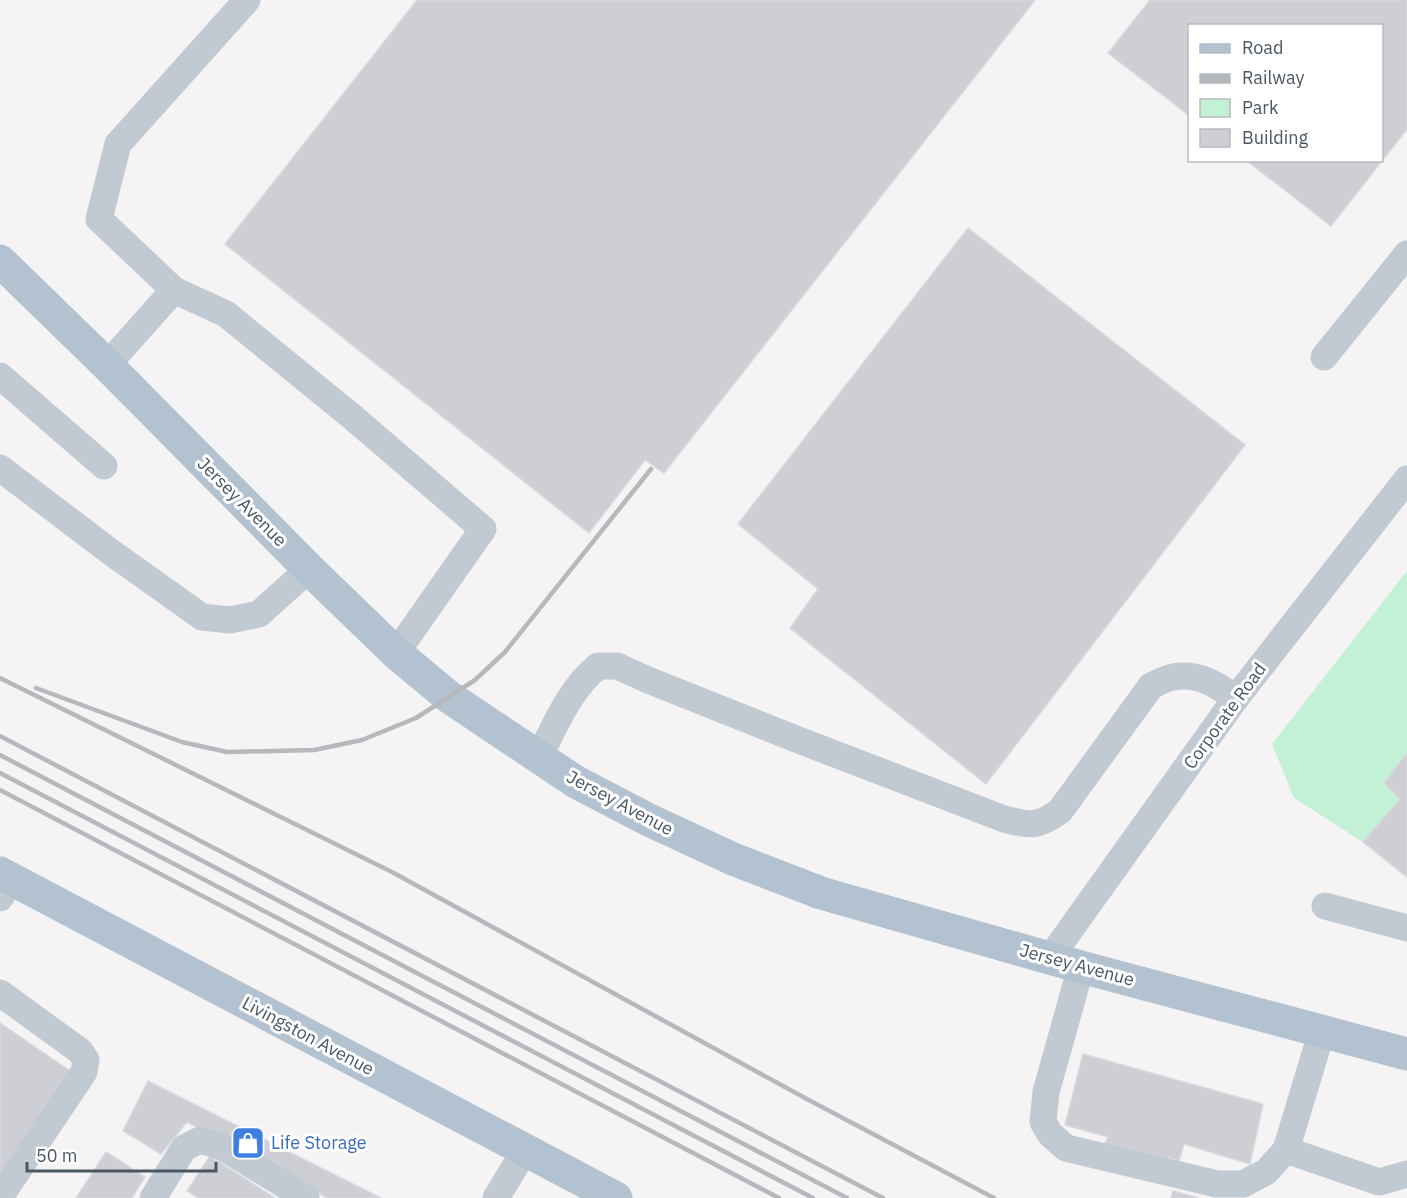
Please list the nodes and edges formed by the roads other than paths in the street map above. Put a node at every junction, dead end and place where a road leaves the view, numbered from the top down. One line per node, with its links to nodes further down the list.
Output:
1 (247, 0): 4 (street)
2 (1407, 254): 5 (street)
3 (0, 261): 6 (main road, Jersey Avenue)
4 (174, 290): 6 (street); 12 (street)
5 (1324, 357)
6 (106, 365): 11 (main road, Jersey Avenue)
7 (0, 376): 8 (street)
8 (104, 466)
9 (0, 468): 11 (street)
10 (1407, 479): 13 (street, Corporate Road)
11 (309, 569): 12 (main road, Jersey Avenue)
12 (396, 653): 14 (main road, Jersey Avenue)
13 (1236, 698): 14 (street); 18 (street, Corporate Road)
14 (539, 757): 18 (main road, Jersey Avenue)
15 (4, 883): 23 (main road, Livingston Avenue)
16 (1325, 906): 17 (street)
17 (1407, 928)
18 (1050, 958): 19 (main road, Jersey Avenue)
19 (1081, 967): 21 (main road, Jersey Avenue); 24 (street)
20 (0, 993): 26 (street)
21 (1322, 1031): 22 (main road, Jersey Avenue); 24 (street)
22 (1407, 1053)
23 (525, 1150): 29 (street); 30 (main road, Livingston Avenue)
24 (1286, 1150): 25 (street)
25 (1407, 1174)
26 (0, 1197)
27 (153, 1198): 28 (street)
28 (306, 1198)
29 (496, 1198)
30 (616, 1198)

